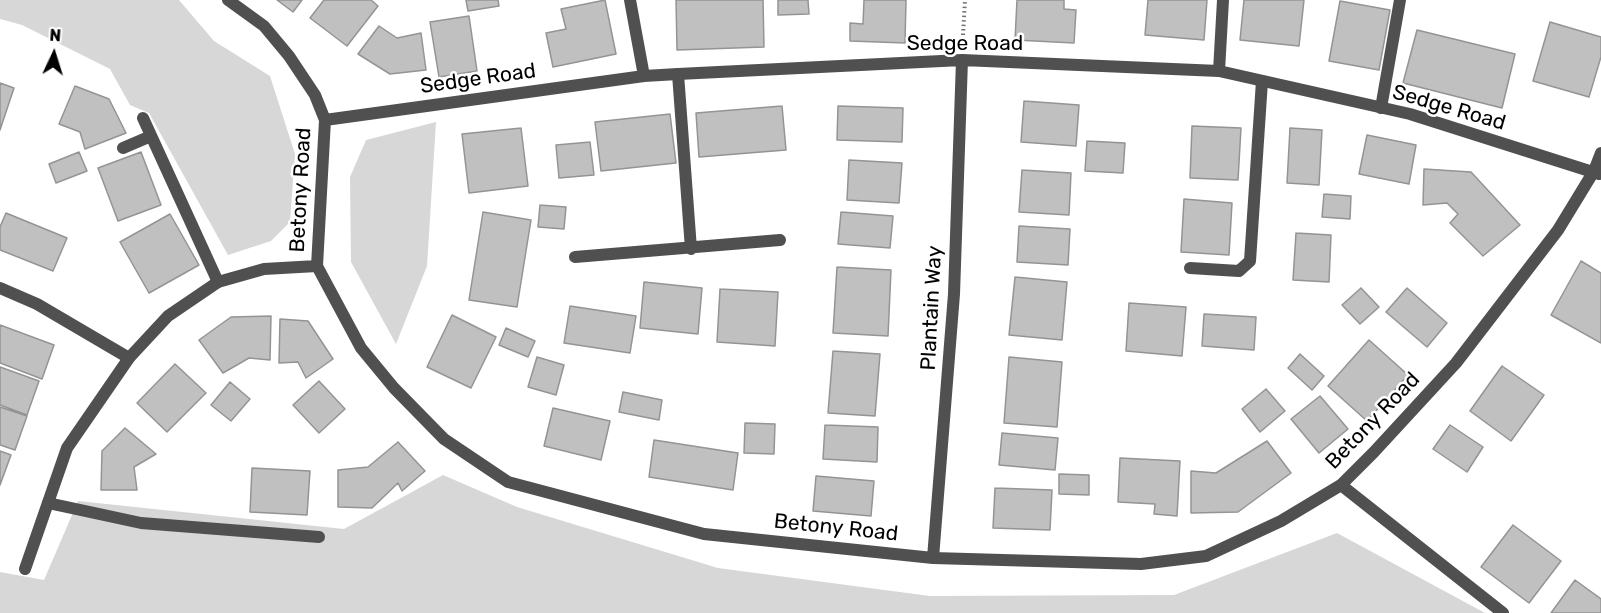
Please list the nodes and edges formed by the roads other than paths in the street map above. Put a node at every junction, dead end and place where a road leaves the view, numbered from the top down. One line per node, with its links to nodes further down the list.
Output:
1 (228, 0): 12 (street, Betony Road)
2 (630, 0): 8 (street)
3 (1223, 0): 6 (street)
4 (1400, 0): 10 (street)
5 (962, 60): 6 (street, Sedge Road); 7 (street, Sedge Road); 28 (street, Plantain Way)
6 (1219, 71): 9 (street, Sedge Road)
7 (678, 74): 8 (street, Sedge Road); 18 (street)
8 (644, 76): 12 (street, Sedge Road)
9 (1262, 81): 10 (street, Sedge Road); 21 (street)
10 (1381, 108): 16 (street, Sedge Road)
11 (143, 118): 13 (street)
12 (325, 120): 20 (street, Betony Road)
13 (151, 136): 14 (street); 22 (street)
14 (123, 148)
15 (1601, 153): 16 (street, Betony Road)
16 (1598, 173): 25 (street, Betony Road)
17 (780, 240): 18 (street)
18 (691, 249): 19 (street)
19 (575, 257)
20 (317, 266): 22 (street); 28 (street, Betony Road)
21 (1190, 268)
22 (218, 282): 24 (street)
23 (0, 288): 24 (street)
24 (129, 358): 26 (street)
25 (1341, 485): 28 (street, Betony Road); 30 (street)
26 (48, 503): 27 (street); 29 (street)
27 (319, 537)
28 (933, 558)
29 (25, 569)
30 (1503, 613)

